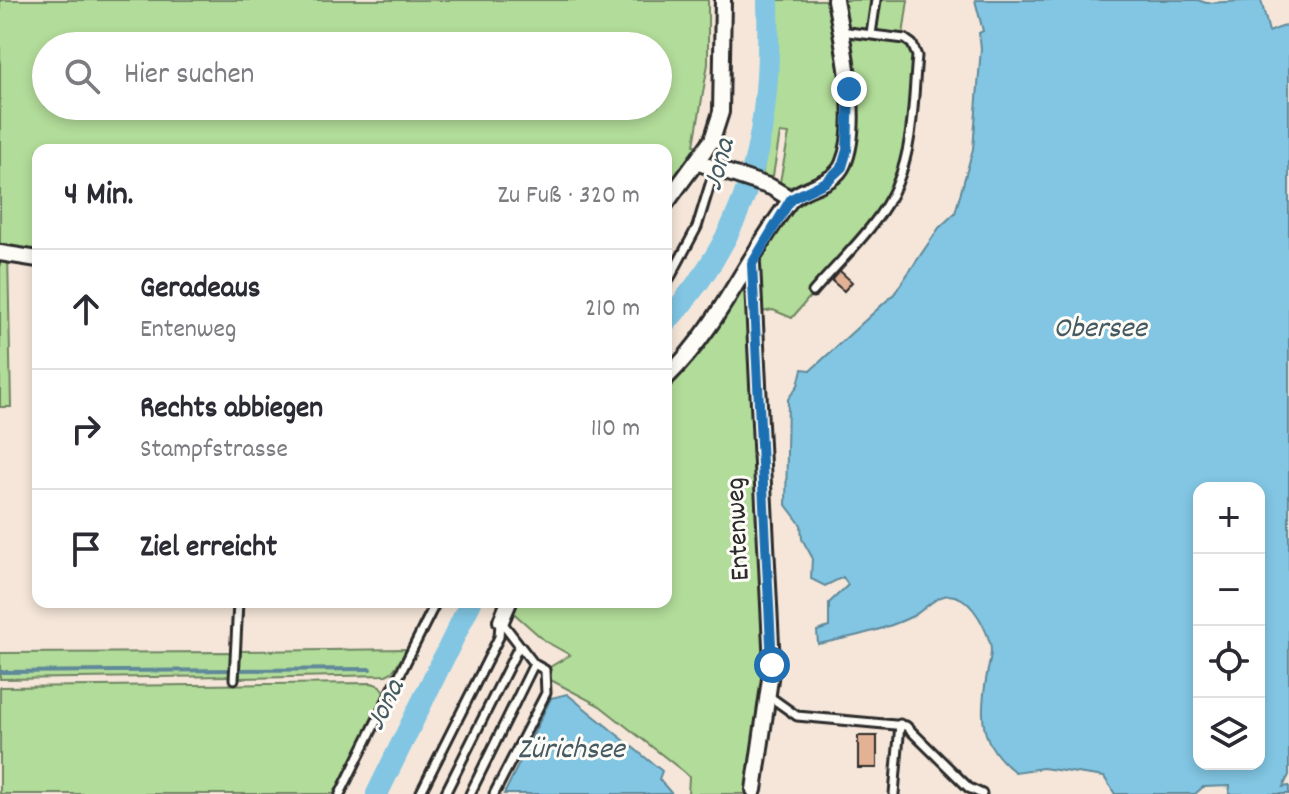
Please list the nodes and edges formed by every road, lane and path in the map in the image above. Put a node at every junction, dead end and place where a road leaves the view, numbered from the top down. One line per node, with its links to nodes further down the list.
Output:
1 (723, 0): 6 (street)
2 (835, 0): 4 (street)
3 (876, 0): 5 (lane)
4 (840, 31): 5 (lane); 9 (street)
5 (871, 34): 14 (lane)
6 (696, 162): 7 (street); 8 (street)
7 (715, 168): 9 (street); 13 (lane)
8 (672, 195)
9 (791, 199): 12 (street)
10 (0, 253): 11 (street)
11 (32, 258)
12 (752, 264): 15 (street); 23 (street, Entenweg)
13 (672, 274)
14 (813, 292)
15 (672, 371)
16 (238, 608): 22 (lane)
17 (433, 608): 26 (lane)
18 (506, 608): 19 (street)
19 (501, 621): 20 (lane); 27 (lane)
20 (519, 646): 21 (lane); 28 (lane)
21 (534, 664): 29 (lane); 30 (lane)
22 (234, 677)
23 (769, 696): 24 (lane); 25 (street, Entenweg)
24 (900, 724): 31 (lane); 32 (lane)
25 (753, 792)
26 (340, 794)
27 (420, 794)
28 (445, 794)
29 (470, 794)
30 (494, 794)
31 (894, 794)
32 (982, 794)

